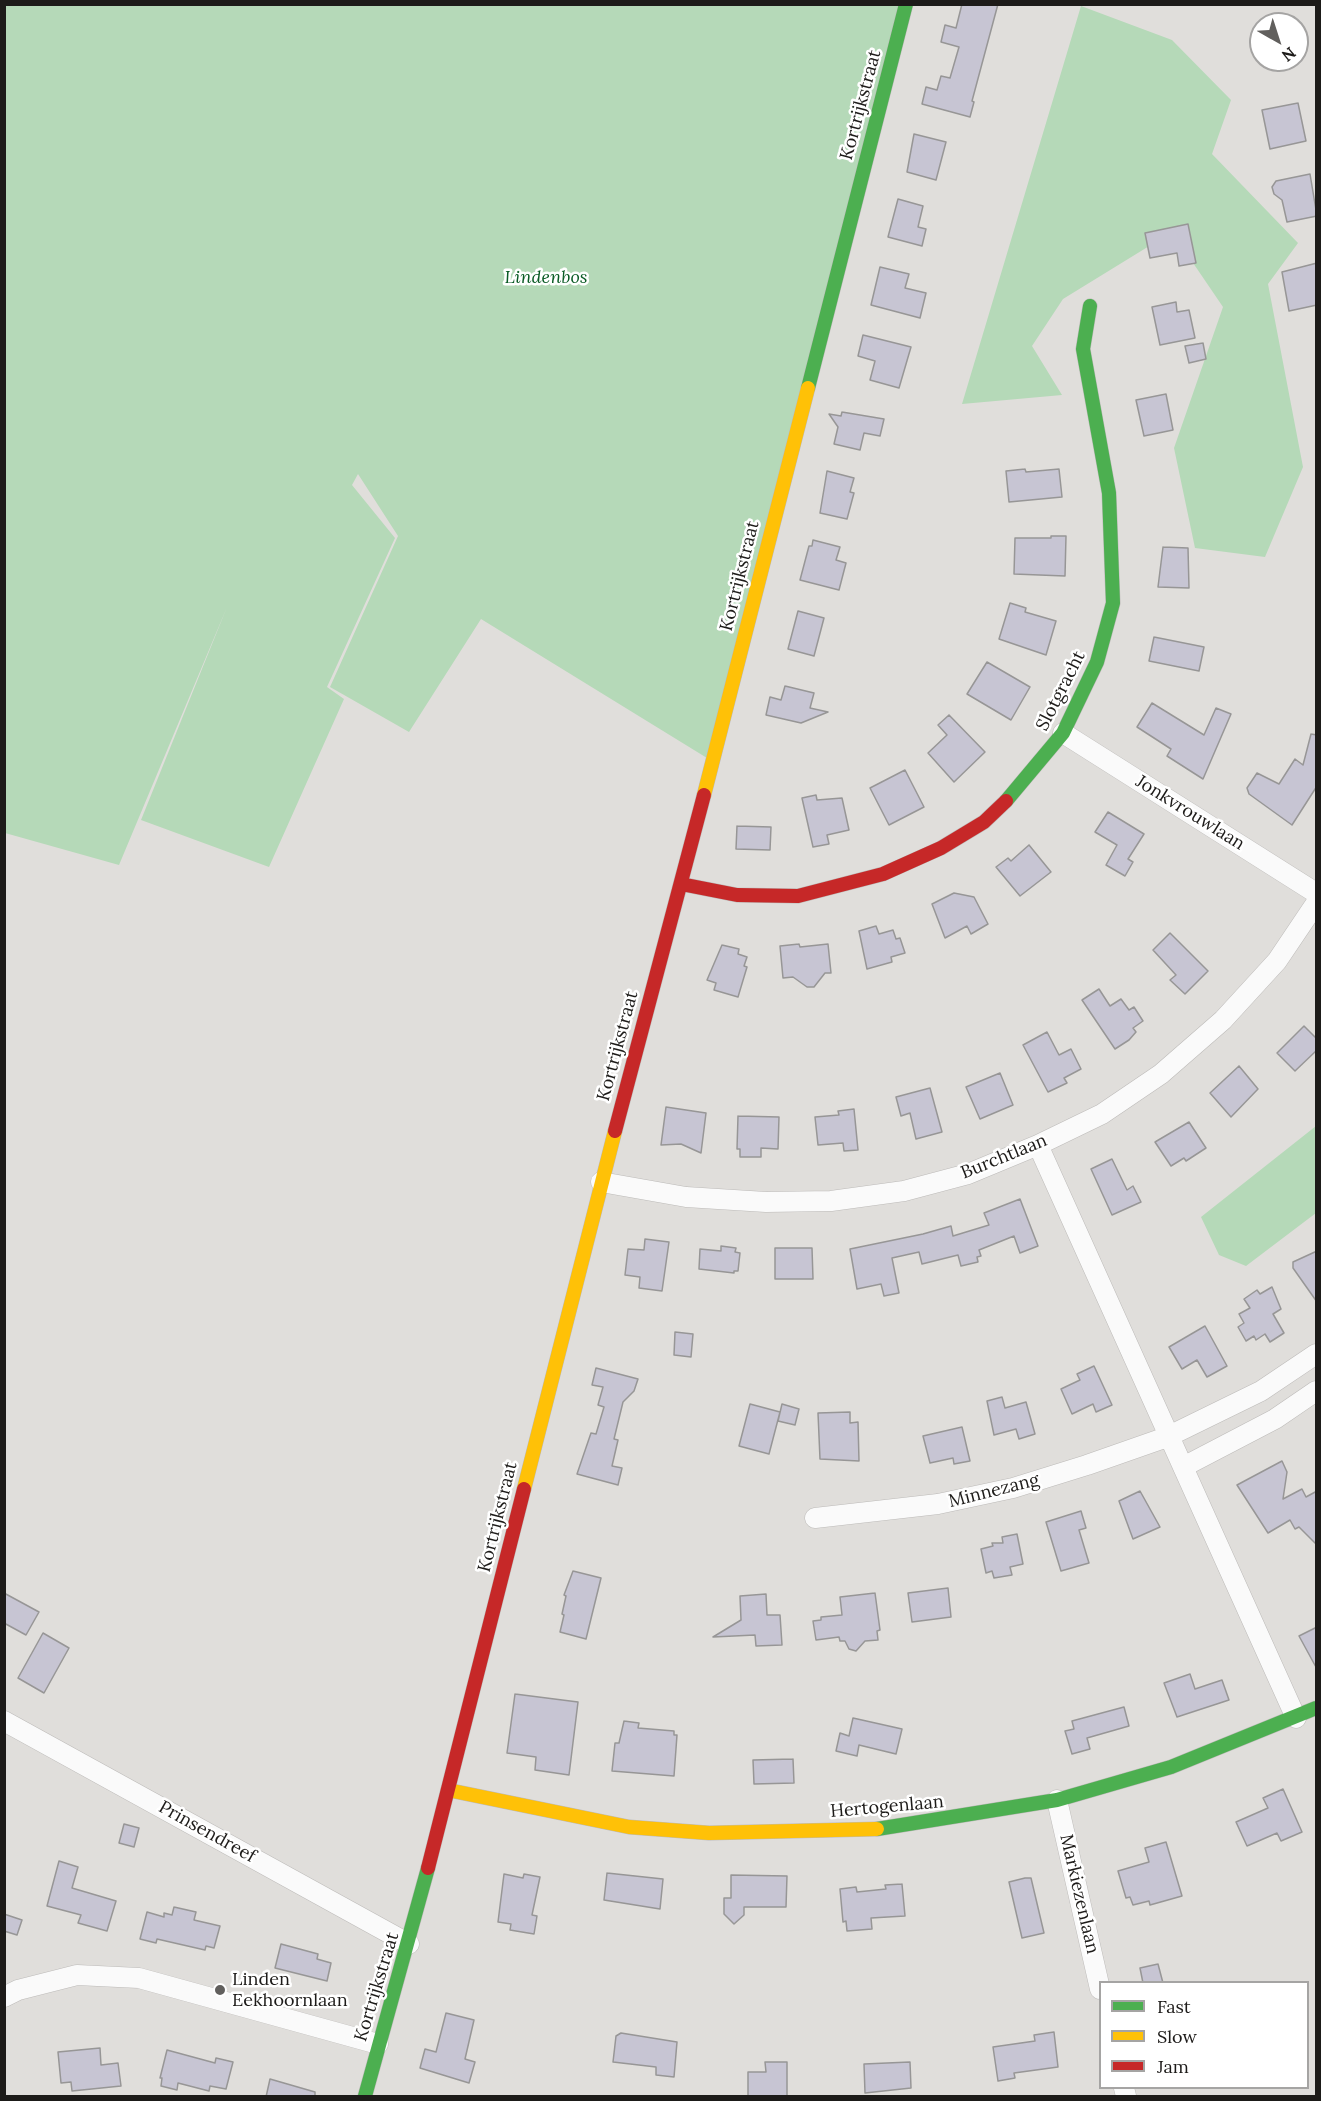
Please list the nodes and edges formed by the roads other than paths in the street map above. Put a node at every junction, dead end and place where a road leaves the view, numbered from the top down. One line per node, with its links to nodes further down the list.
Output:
1 (906, 4): 4 (street, Kortrijkstraat)
2 (1090, 306): 3 (street, Slotgracht)
3 (1063, 734): 4 (street, Slotgracht); 5 (street, Jonkvrouwlaan)
4 (681, 884): 8 (street, Kortrijkstraat)
5 (1317, 893)
6 (1317, 903): 7 (street, Burchtlaan)
7 (1038, 1145): 8 (street, Burchtlaan); 11 (street)
8 (601, 1182): 17 (street, Kortrijkstraat)
9 (1317, 1354): 11 (street, Minnezang)
10 (1317, 1391): 12 (street)
11 (1167, 1437): 12 (street); 13 (street, Minnezang)
12 (1183, 1467): 15 (street)
13 (815, 1518)
14 (1317, 1708): 15 (street, Hertogenlaan)
15 (1296, 1718): 18 (street, Hertogenlaan)
16 (4, 1721): 19 (street, Prinsendreef)
17 (448, 1790): 18 (street, Hertogenlaan); 19 (street, Kortrijkstraat)
18 (1057, 1800): 20 (street, Markiezenlaan)
19 (409, 1944): 22 (street, Kortrijkstraat)
20 (1099, 1981)
21 (4, 1997): 22 (street)
22 (378, 2044): 23 (street, Kortrijkstraat)
23 (364, 2097)

